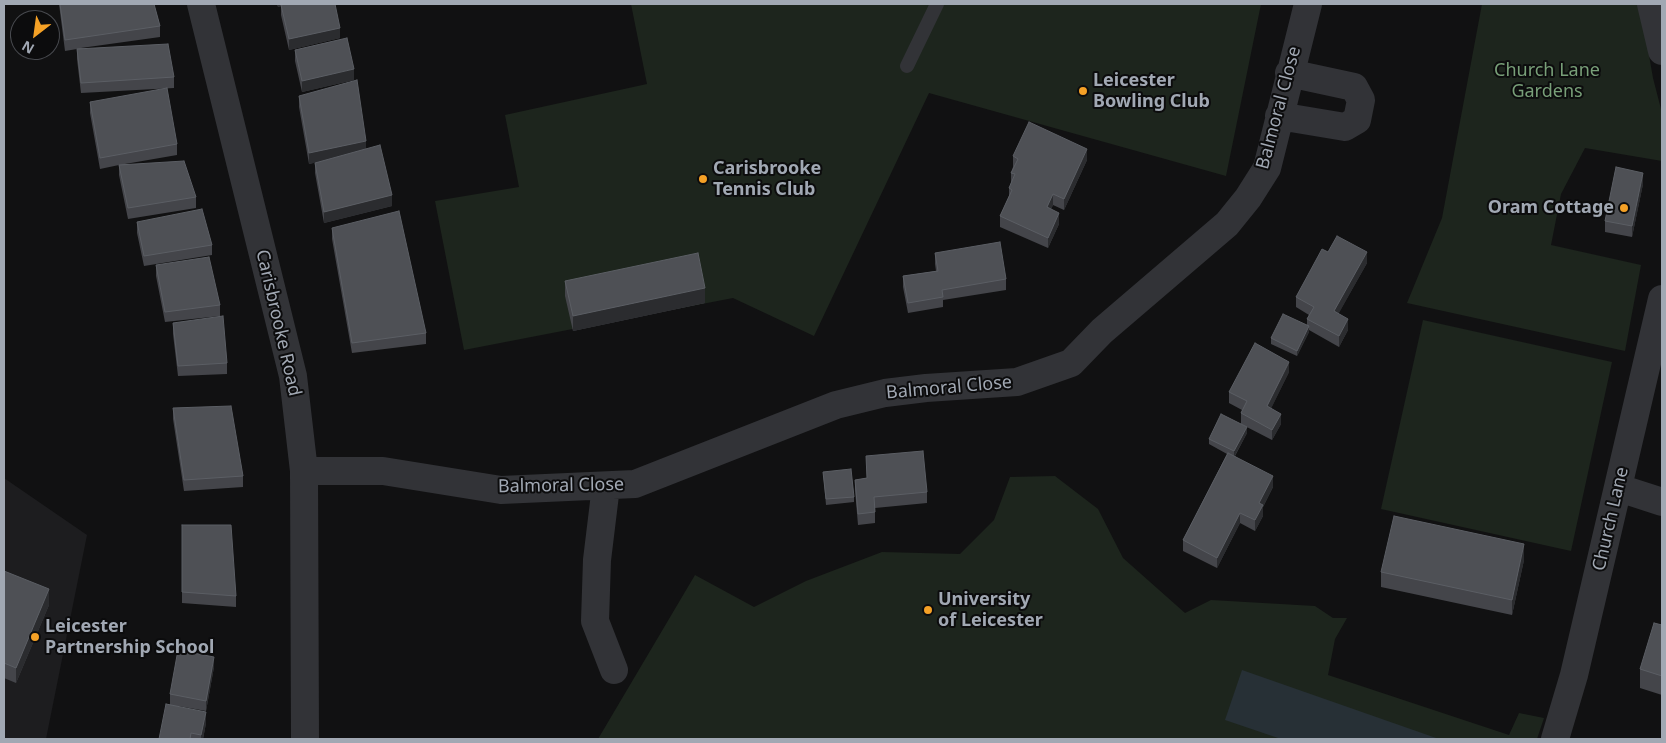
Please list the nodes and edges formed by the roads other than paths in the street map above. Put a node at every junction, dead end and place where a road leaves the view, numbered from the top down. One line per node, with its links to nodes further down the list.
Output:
1 (200, 4): 10 (street, Carisbrooke Road)
2 (937, 4): 6 (lane)
3 (1308, 4): 7 (street, Balmoral Close)
4 (1651, 4): 5 (street)
5 (1662, 52)
6 (907, 66)
7 (1289, 73): 8 (street, Balmoral Close); 8 (street)
8 (1279, 116): 11 (street, Balmoral Close)
9 (1662, 299): 12 (street, Church Lane)
10 (304, 471): 11 (street, Balmoral Close); 15 (street, Carisbrooke Road)
11 (606, 486): 14 (street)
12 (1618, 488): 13 (street); 16 (street, Church Lane)
13 (1662, 502)
14 (614, 670)
15 (305, 739)
16 (1555, 739)

